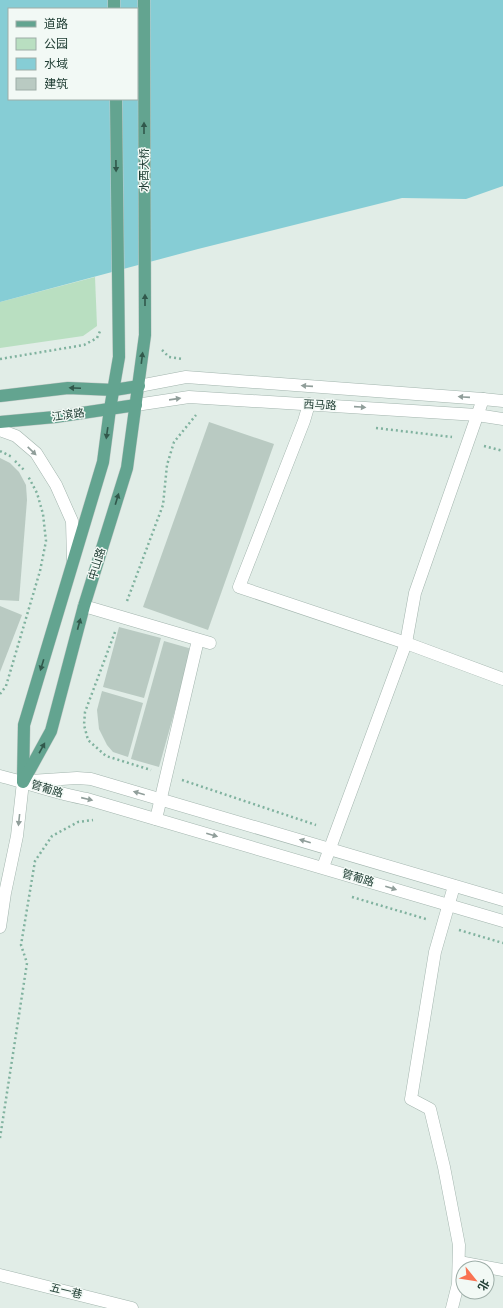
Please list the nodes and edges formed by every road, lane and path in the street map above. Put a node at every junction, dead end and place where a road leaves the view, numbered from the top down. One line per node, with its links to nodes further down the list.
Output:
1 (144, 0): 4 (main road, 水西大桥, one-way to 1)
2 (116, 100): 9 (main road, 中山路, one-way to 9)
3 (97, 338): 6 (path)
4 (145, 339): 8 (main road, 中山路, one-way to 4)
5 (161, 348): 7 (path)
6 (0, 359)
7 (184, 359)
8 (139, 386): 9 (main road); 11 (street, 西马路, one-way to 8); 14 (main road, 中山路)
9 (114, 390): 10 (main road, one-way to 10); 15 (main road, 中山路)
10 (0, 396)
11 (482, 399): 12 (street, 西马路); 16 (street)
12 (503, 401)
13 (309, 404): 14 (street, 西马路, one-way to 13); 16 (street, 西马路, one-way to 16); 28 (street)
14 (136, 405): 15 (main road, 江滨路); 26 (main road, 中山路, one-way to 14)
15 (110, 409): 19 (main road, 江滨路); 25 (main road, 中山路, one-way to 25)
16 (477, 415): 18 (street, 西马路); 22 (street)
17 (203, 416): 27 (path)
18 (503, 419)
19 (0, 422)
20 (369, 427): 22 (path)
21 (0, 430): 25 (street, one-way to 25)
22 (468, 441): 24 (path); 28 (street)
23 (0, 451): 30 (path)
24 (503, 451)
25 (73, 562): 33 (main road, 中山路, one-way to 33)
26 (84, 606): 27 (street); 33 (main road, 中山路, one-way to 26)
27 (121, 617): 31 (path); 31 (street)
28 (406, 643): 29 (street); 37 (street)
29 (503, 679)
30 (0, 694)
31 (166, 775): 34 (street); 37 (path)
32 (0, 776): 33 (street)
33 (23, 782): 34 (street, 管葡路, one-way to 33); 35 (street, 管葡路, one-way to 35); 46 (street, 中山路, one-way to 46)
34 (160, 799): 35 (street); 38 (street, 管葡路, one-way to 34)
35 (156, 819): 39 (street, 管葡路, one-way to 39)
36 (97, 820): 48 (path)
37 (336, 832): 38 (street)
38 (330, 849): 39 (street); 40 (street, 管葡路)
39 (323, 867): 43 (street, 管葡路, one-way to 43)
40 (454, 886): 42 (street, 管葡路); 43 (street)
41 (350, 896): 45 (path)
42 (503, 900)
43 (448, 905): 44 (street, 管葡路); 45 (street)
44 (502, 918)
45 (443, 924): 47 (path); 49 (street)
46 (0, 927)
47 (503, 943)
48 (0, 1138)
49 (459, 1260)
50 (0, 1275): 52 (street, 五一巷)
51 (455, 1296): 53 (street)
52 (132, 1308)
53 (452, 1308)

